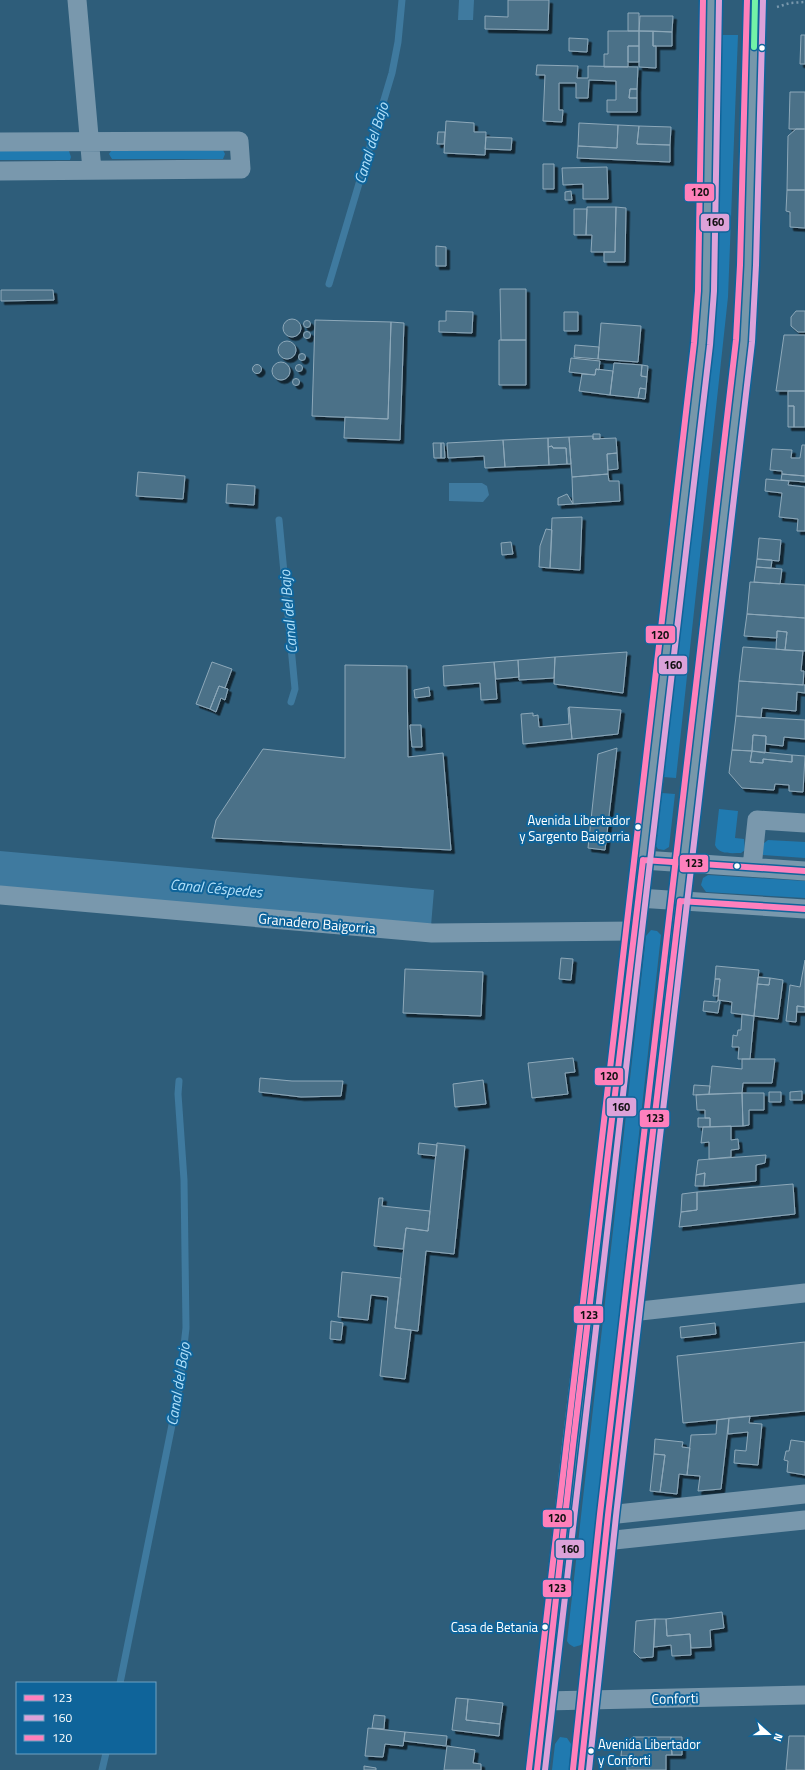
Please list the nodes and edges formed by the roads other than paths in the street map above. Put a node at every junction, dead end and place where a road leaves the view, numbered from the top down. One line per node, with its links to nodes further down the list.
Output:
1 (77, 0): 5 (street)
2 (711, 0): 9 (main road)
3 (755, 0): 10 (main road)
4 (0, 142): 5 (street)
5 (90, 142): 6 (street); 6 (street)
6 (92, 170): 7 (street)
7 (0, 171)
8 (805, 823): 11 (street)
9 (643, 860): 10 (street); 14 (main road)
10 (684, 863): 11 (street); 15 (main road)
11 (752, 868): 12 (street)
12 (805, 871)
13 (0, 895): 17 (street, Granadero Baigorria)
14 (638, 898): 15 (street); 17 (main road)
15 (680, 901): 16 (street); 19 (main road)
16 (805, 909)
17 (634, 931): 26 (main road)
18 (805, 1293): 19 (street)
19 (631, 1312): 21 (main road)
20 (805, 1494): 21 (street)
21 (608, 1514): 23 (main road)
22 (805, 1520): 23 (street)
23 (605, 1541): 25 (main road)
24 (805, 1694): 25 (street, Conforti)
25 (589, 1700): 26 (street, Conforti); 28 (main road)
26 (545, 1701): 27 (main road)
27 (538, 1770)
28 (581, 1770)

